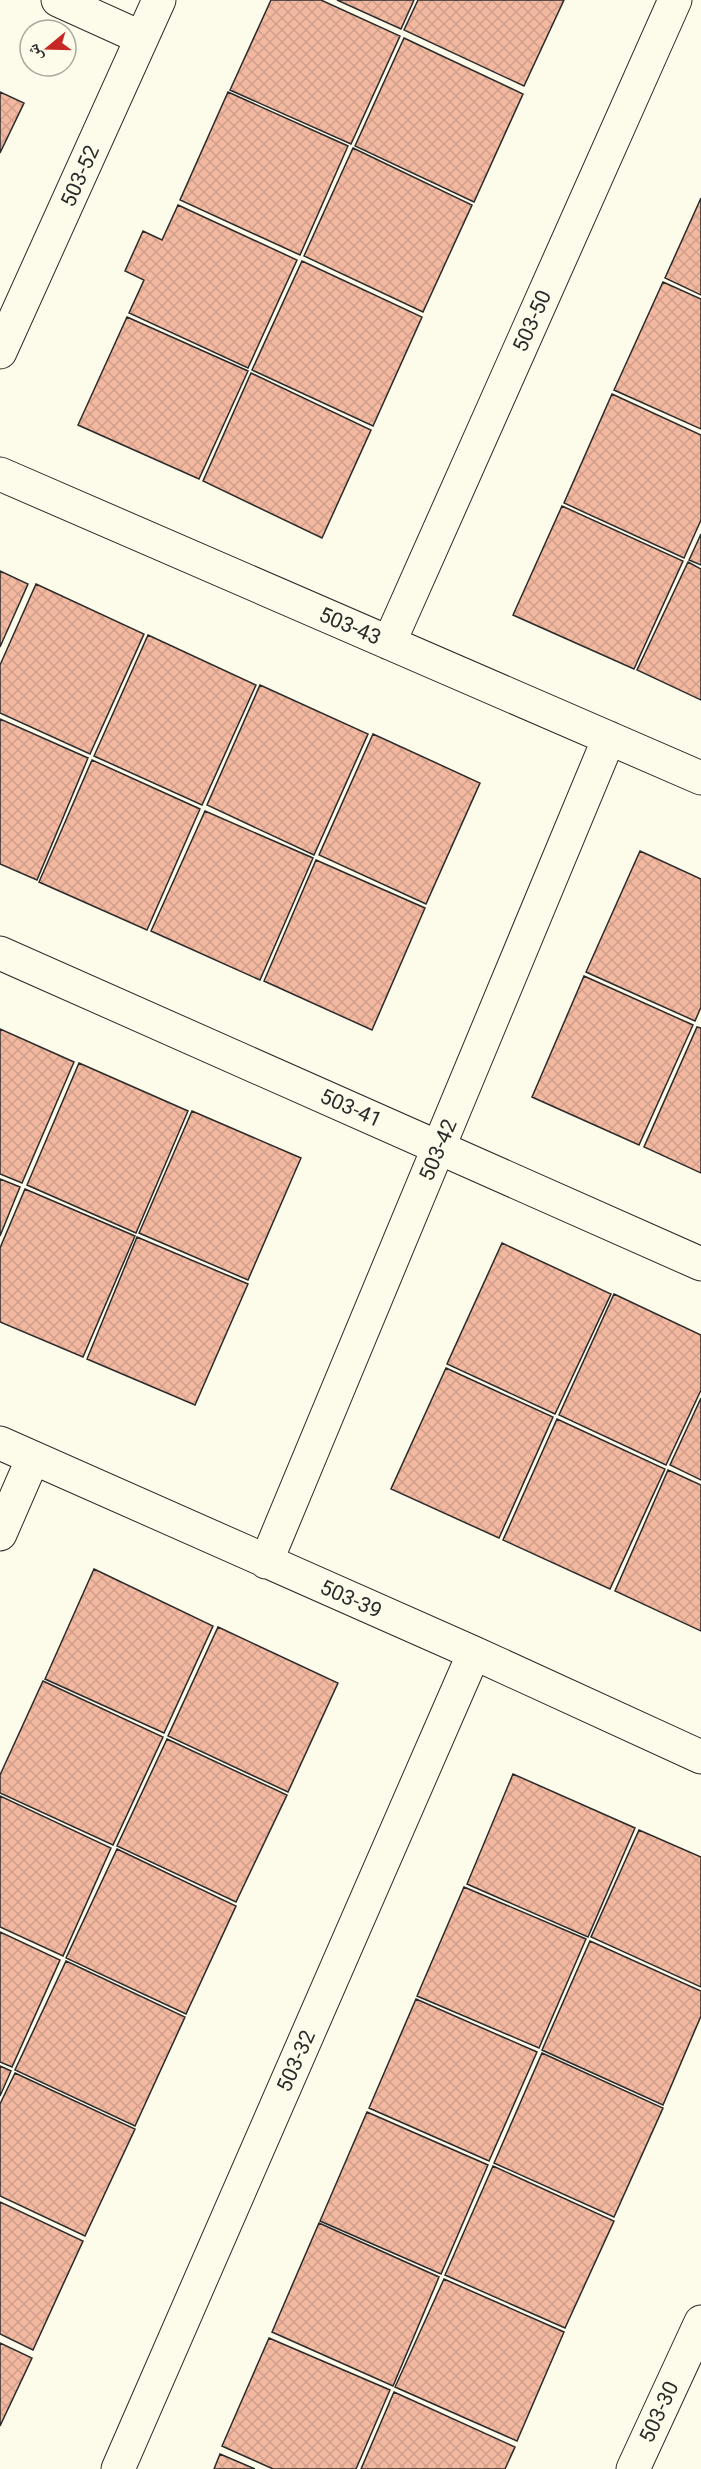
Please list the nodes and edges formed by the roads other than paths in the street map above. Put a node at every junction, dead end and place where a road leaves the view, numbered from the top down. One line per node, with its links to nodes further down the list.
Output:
1 (58, 0): 4 (street)
2 (159, 0): 4 (street, 503-52)
3 (675, 0): 7 (street, 503-50)
4 (142, 38): 5 (street, 503-52)
5 (0, 352)
6 (0, 474): 7 (street, 503-43)
7 (389, 643): 8 (street, 503-43)
8 (609, 738): 9 (street, 503-43); 11 (street, 503-42)
9 (701, 778)
10 (0, 953): 11 (street, 503-41)
11 (439, 1148): 12 (street, 503-41); 16 (street, 503-42)
12 (701, 1264)
13 (0, 1443): 14 (street, 503-39)
14 (33, 1458): 15 (street); 16 (street, 503-39)
15 (0, 1534)
16 (266, 1562): 17 (street, 503-39)
17 (474, 1653): 18 (street, 503-39); 20 (street, 503-32)
18 (701, 1757)
19 (701, 2322): 21 (street, 503-30)
20 (118, 2469)
21 (633, 2469)

